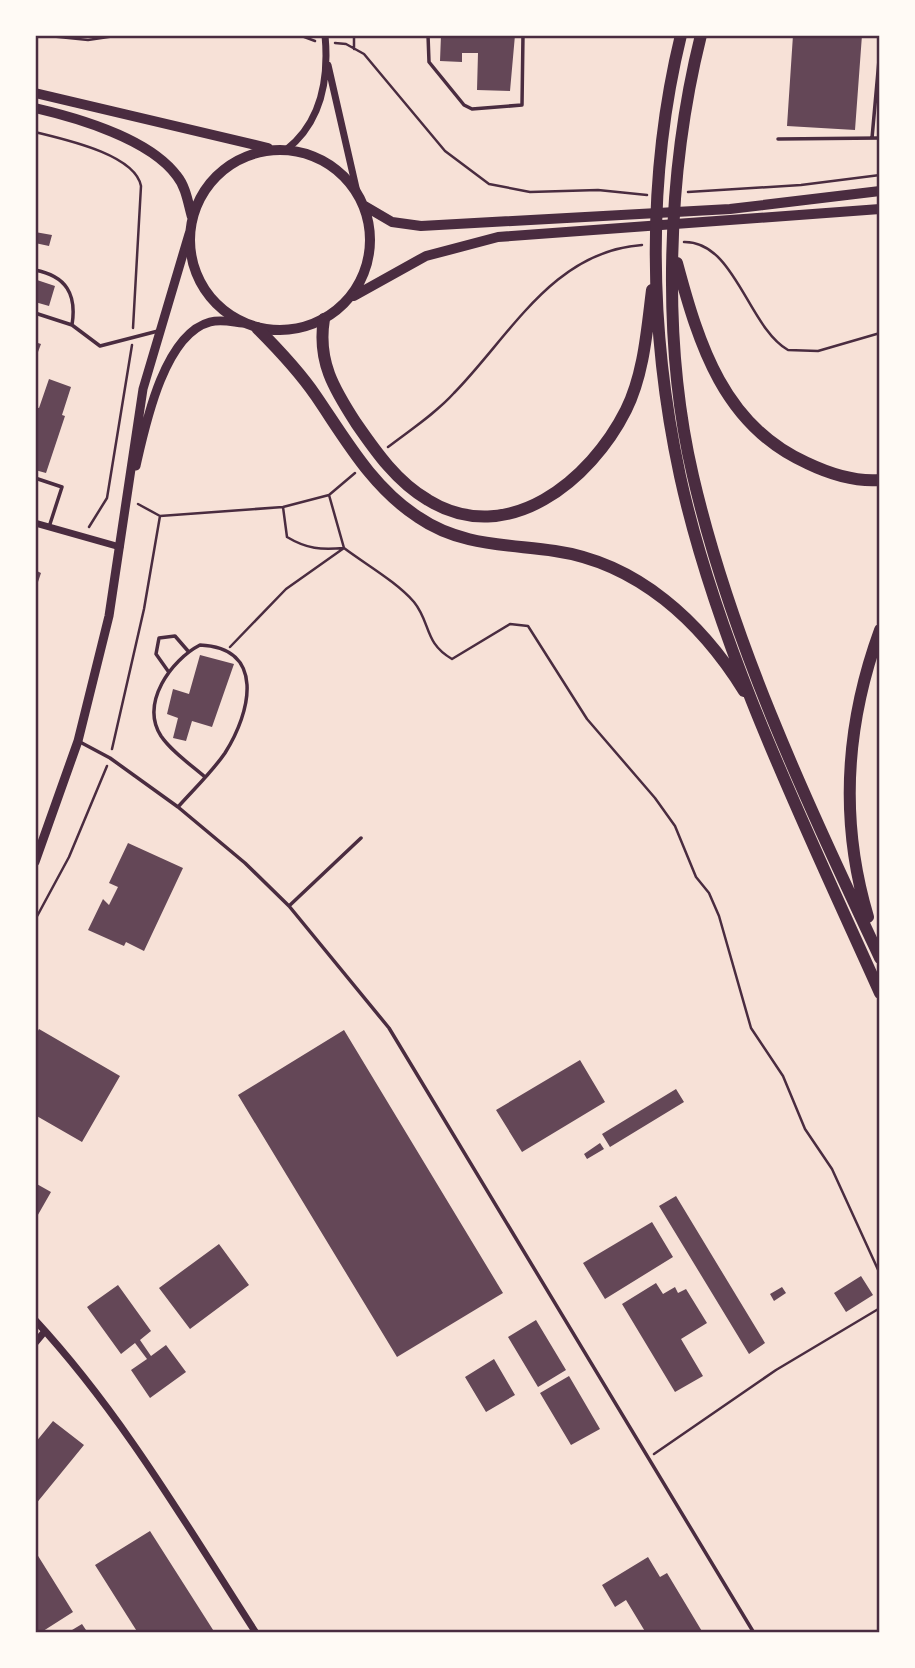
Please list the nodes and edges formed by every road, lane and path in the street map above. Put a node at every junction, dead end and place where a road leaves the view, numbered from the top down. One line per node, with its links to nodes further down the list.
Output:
1 (39, 35): 11 (path)
2 (91, 35): 11 (path)
3 (122, 35): 11 (path)
4 (299, 35): 10 (path)
5 (354, 35): 12 (path)
6 (428, 35): 7 (lane)
7 (523, 35)
8 (681, 35): 24 (highway)
9 (701, 35): 23 (highway)
10 (326, 38): 12 (path); 14 (street)
11 (88, 40)
12 (355, 49): 24 (path)
13 (880, 49): 18 (lane)
14 (328, 65): 21 (street); 26 (street)
15 (35, 93): 21 (main road)
16 (35, 108): 29 (main road)
17 (35, 132): 43 (path)
18 (872, 138): 19 (lane); 20 (lane)
19 (880, 138)
20 (778, 139)
21 (280, 150): 26 (main road); 29 (main road)
22 (880, 175): 23 (path)
23 (680, 188): 32 (highway)
24 (657, 189): 33 (highway)
25 (880, 191): 27 (main road)
26 (357, 192): 27 (main road)
27 (363, 205): 35 (main road)
28 (880, 209): 35 (main road)
29 (192, 218): 30 (main road)
30 (189, 234): 38 (main road); 41 (street)
31 (647, 245): 44 (path)
32 (675, 248): 42 (path); 47 (highway); 70 (highway)
33 (656, 266): 37 (highway); 61 (highway)
34 (35, 270): 39 (lane)
35 (349, 299): 37 (main road)
36 (35, 313): 39 (lane)
37 (324, 319): 40 (main road)
38 (243, 323): 40 (main road); 49 (street)
39 (72, 325): 43 (lane)
40 (257, 328): 61 (highway)
41 (160, 331): 43 (lane); 49 (street)
42 (880, 333)
43 (133, 340): 54 (path)
44 (385, 450)
45 (357, 471): 48 (path)
46 (35, 478): 53 (lane)
47 (880, 480)
48 (329, 495): 50 (path); 56 (path)
49 (127, 502): 51 (path); 55 (street)
50 (284, 507): 51 (path); 56 (path)
51 (160, 516): 63 (path)
52 (35, 523): 53 (street)
53 (48, 528): 54 (street)
54 (86, 538): 55 (street)
55 (121, 547): 62 (street)
56 (344, 548): 58 (path); 72 (path)
57 (880, 630): 70 (highway)
58 (228, 649): 59 (lane); 64 (lane)
59 (189, 651): 60 (lane); 60 (lane)
60 (168, 671): 64 (lane)
61 (760, 717): 71 (highway)
62 (78, 741): 63 (lane); 67 (street)
63 (110, 758): 65 (lane); 69 (path)
64 (205, 776): 65 (lane)
65 (178, 807): 68 (lane)
66 (361, 838): 68 (lane)
67 (35, 862)
68 (289, 906): 77 (lane)
69 (35, 920)
70 (880, 958)
71 (880, 993)
72 (880, 1274)
73 (880, 1308): 77 (path)
74 (35, 1320): 75 (street)
75 (45, 1331): 76 (street); 78 (street)
76 (35, 1343)
77 (648, 1459): 79 (lane)
78 (256, 1633)
79 (754, 1633)

